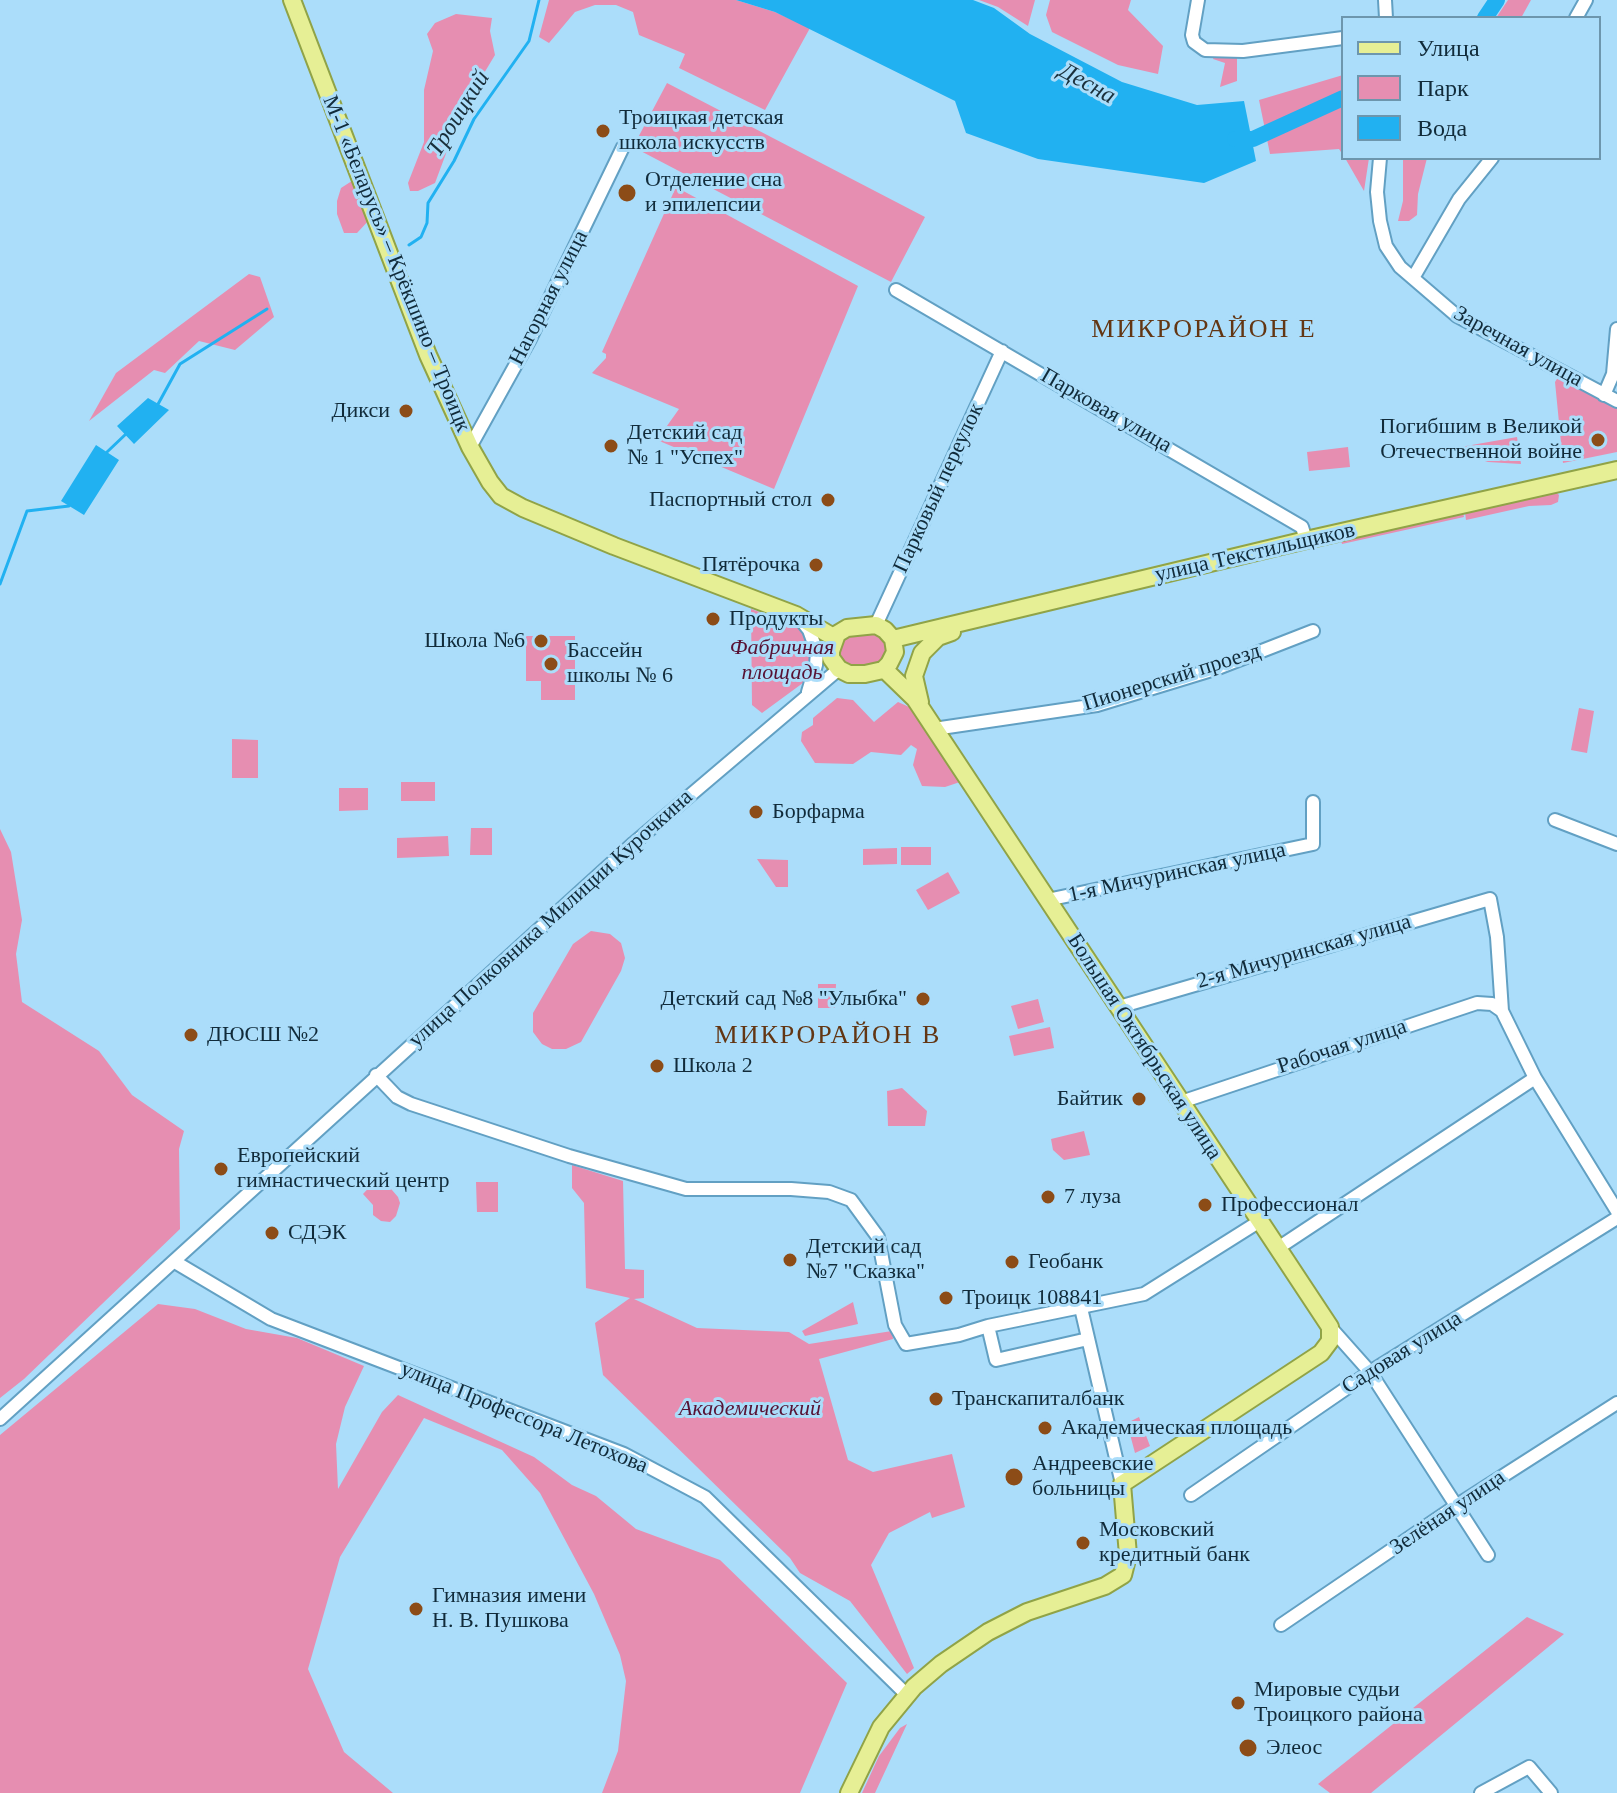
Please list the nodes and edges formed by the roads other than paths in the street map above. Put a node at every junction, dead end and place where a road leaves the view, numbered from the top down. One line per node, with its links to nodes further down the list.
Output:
1 (292, 0): 13 (main road, М-1 «Беларусь» – Крёкшино – Троицк)
2 (1198, 0): 3 (street)
3 (1341, 38)
4 (623, 147): 13 (street, Нагорная улица)
5 (1380, 160): 7 (street, Заречная улица)
6 (1490, 160): 7 (street)
7 (1413, 278): 11 (street, Заречная улица)
8 (896, 290): 10 (street, Парковая улица)
9 (1617, 329): 11 (street)
10 (1002, 351): 15 (street, Парковая улица); 18 (street, Парковый переулок)
11 (1604, 395): 12 (street, Заречная улица)
12 (1617, 401)
13 (470, 447): 16 (main road, М-1 «Беларусь» – Крёкшино – Троицк)
14 (1617, 470): 15 (main road, улица Текстильщиков)
15 (1306, 540): 17 (main road, улица Текстильщиков)
16 (796, 615): 20 (main road, М-1 «Беларусь» – Крёкшино – Троицк); 24 (street)
17 (981, 618): 21 (main road, улица Текстильщиков); 25 (main road)
18 (876, 625): 20 (main road); 21 (main road)
19 (1313, 631): 26 (street, Пионерский проезд)
20 (835, 638): 22 (main road)
21 (893, 639): 23 (main road)
22 (839, 669): 23 (main road); 24 (street, улица Полковника Милиции Курочкина)
23 (884, 669): 25 (main road, Большая Октябрьская улица)
24 (806, 695): 33 (street, улица Полковника Милиции Курочкина)
25 (923, 711): 26 (main road, Большая Октябрьская улица)
26 (934, 729): 30 (main road, Большая Октябрьская улица)
27 (1313, 802): 30 (street, 1-я Мичуринская улица)
28 (1555, 820): 29 (street)
29 (1617, 844)
30 (1047, 900): 31 (main road, Большая Октябрьская улица)
31 (1119, 1007): 32 (street, 2-я Мичуринская улица); 35 (main road, Большая Октябрьская улица)
32 (1502, 1011): 34 (street); 35 (street, Рабочая улица)
33 (376, 1075): 40 (street, улица Полковника Милиции Курочкина); 42 (street)
34 (1535, 1078): 36 (street); 39 (street)
35 (1181, 1102): 38 (main road, Большая Октябрьская улица)
36 (1617, 1211)
37 (1617, 1218): 45 (street, Садовая улица)
38 (1260, 1221): 39 (main road, Большая Октябрьская улица); 41 (street)
39 (1278, 1248): 43 (main road, Большая Октябрьская улица)
40 (175, 1262): 47 (street, улица Полковника Милиции Курочкина); 53 (street, улица Профессора Летохова)
41 (1081, 1308): 42 (street); 44 (street)
42 (988, 1326): 44 (street)
43 (1330, 1327): 45 (street); 48 (main road)
44 (1088, 1339): 48 (street)
45 (1370, 1372): 49 (street, Садовая улица); 50 (street)
46 (1617, 1403): 50 (street, Зелёная улица)
47 (0, 1419)
48 (1122, 1484): 53 (main road)
49 (1191, 1495)
50 (1456, 1506): 51 (street); 52 (street, Зелёная улица)
51 (1488, 1555)
52 (1281, 1625)
53 (907, 1695): 54 (main road)
54 (849, 1793)
55 (1481, 1793): 56 (street)
56 (1551, 1793)

